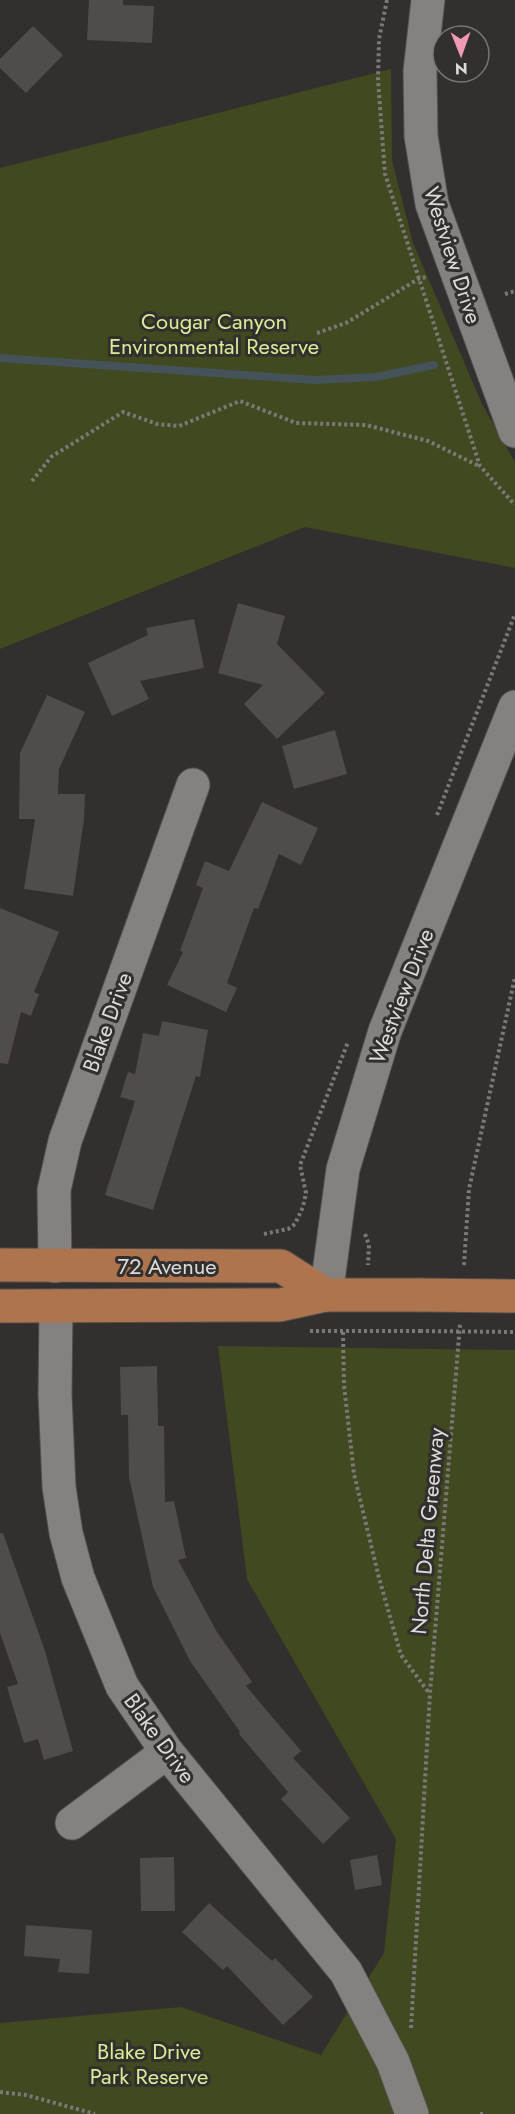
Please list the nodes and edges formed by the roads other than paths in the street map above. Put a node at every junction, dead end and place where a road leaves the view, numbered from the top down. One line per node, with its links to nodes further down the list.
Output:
1 (428, 0): 2 (street, Westview Drive)
2 (515, 431)
3 (515, 707): 7 (street, Westview Drive)
4 (193, 785): 6 (street, Blake Drive)
5 (0, 1265): 6 (main road, 72 Avenue)
6 (55, 1266): 7 (main road, 72 Avenue)
7 (326, 1296): 8 (main road, 72 Avenue, bridge); 10 (main road, 72 Avenue)
8 (515, 1296)
9 (0, 1306): 10 (main road, 72 Avenue)
10 (56, 1306): 11 (street, Blake Drive)
11 (167, 1752): 12 (street); 13 (street, Blake Drive)
12 (72, 1823)
13 (412, 2114)

